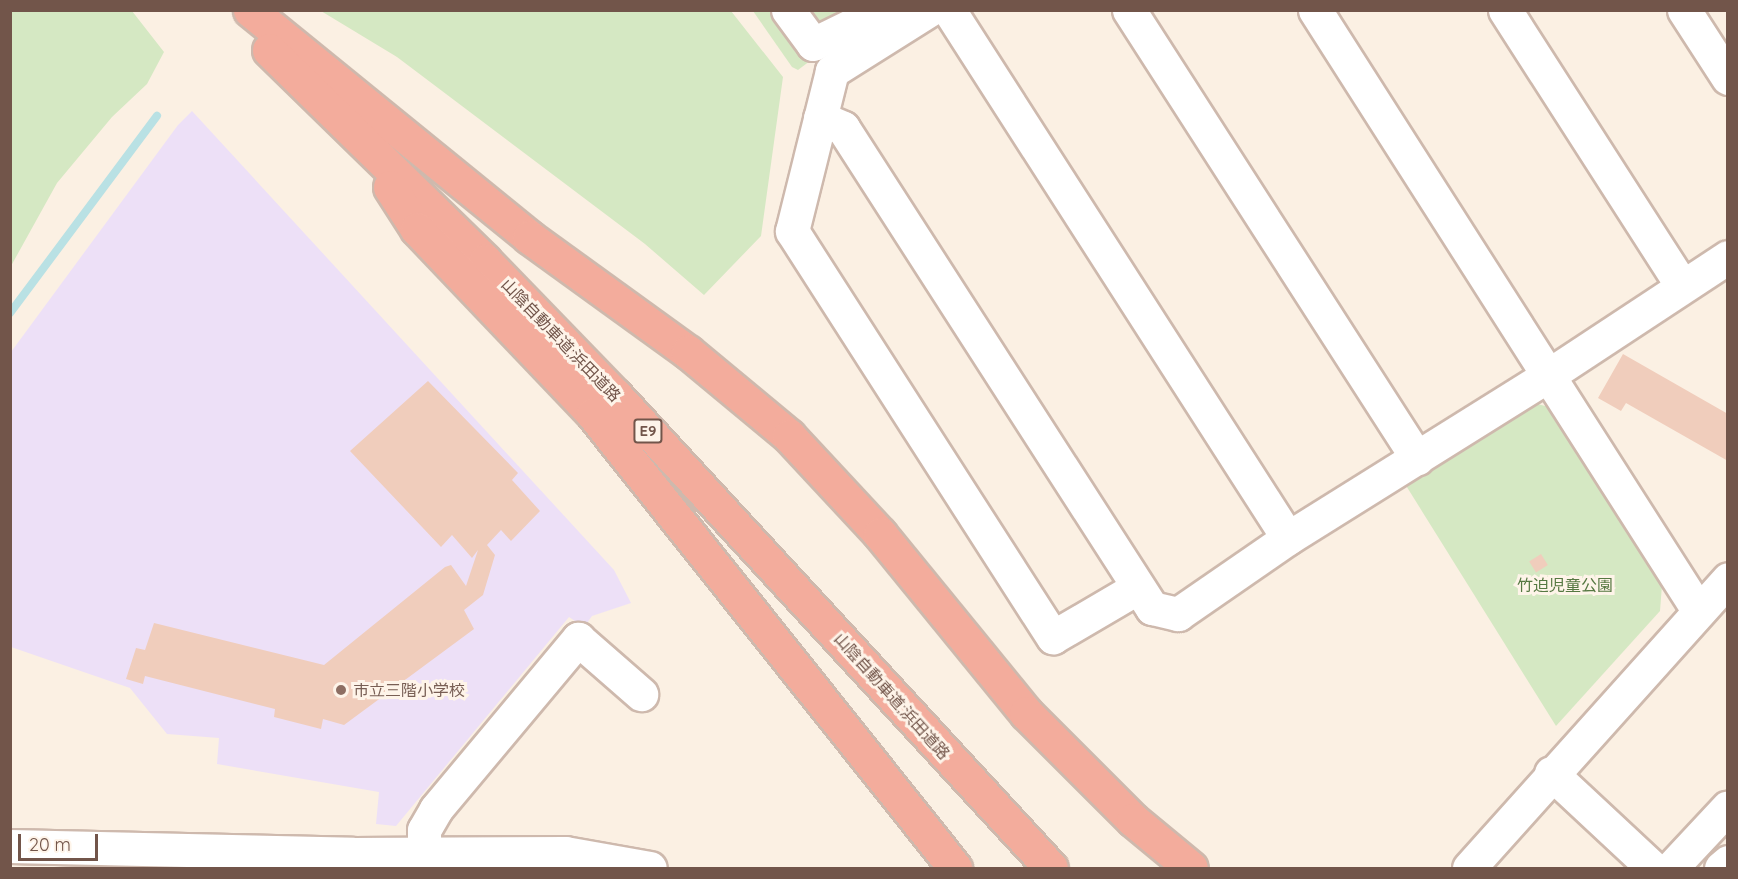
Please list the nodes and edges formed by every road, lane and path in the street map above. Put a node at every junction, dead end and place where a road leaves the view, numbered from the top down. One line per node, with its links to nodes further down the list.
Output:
1 (228, 10): 13 (highway, 山陰自動車道;浜田道路 / E9)
2 (250, 10): 31 (highway)
3 (788, 10): 4 (street)
4 (882, 10)
5 (929, 10): 12 (street)
6 (949, 10): 18 (street)
7 (1129, 10): 17 (street)
8 (1315, 10): 16 (street)
9 (1505, 10): 15 (street)
10 (1684, 10): 11 (street)
11 (1728, 78)
12 (820, 118): 20 (street); 20 (street)
13 (354, 132): 29 (highway); 30 (highway, 山陰自動車道;浜田道路 / E9)
14 (1728, 257): 15 (street)
15 (1682, 286): 16 (street)
16 (1549, 375): 17 (street); 21 (street)
17 (1417, 458): 18 (street)
18 (1288, 538): 20 (street)
19 (1728, 579): 21 (street)
20 (1137, 588)
21 (1698, 610): 23 (street)
22 (641, 694): 26 (street)
23 (1551, 773): 32 (street); 33 (street)
24 (1728, 807): 34 (street)
25 (10, 846): 26 (street)
26 (424, 854): 28 (street)
27 (1728, 862): 35 (street)
28 (650, 868)
29 (955, 868)
30 (1051, 868)
31 (1191, 868)
32 (1469, 868)
33 (1653, 868)
34 (1671, 868)
35 (1721, 868)

